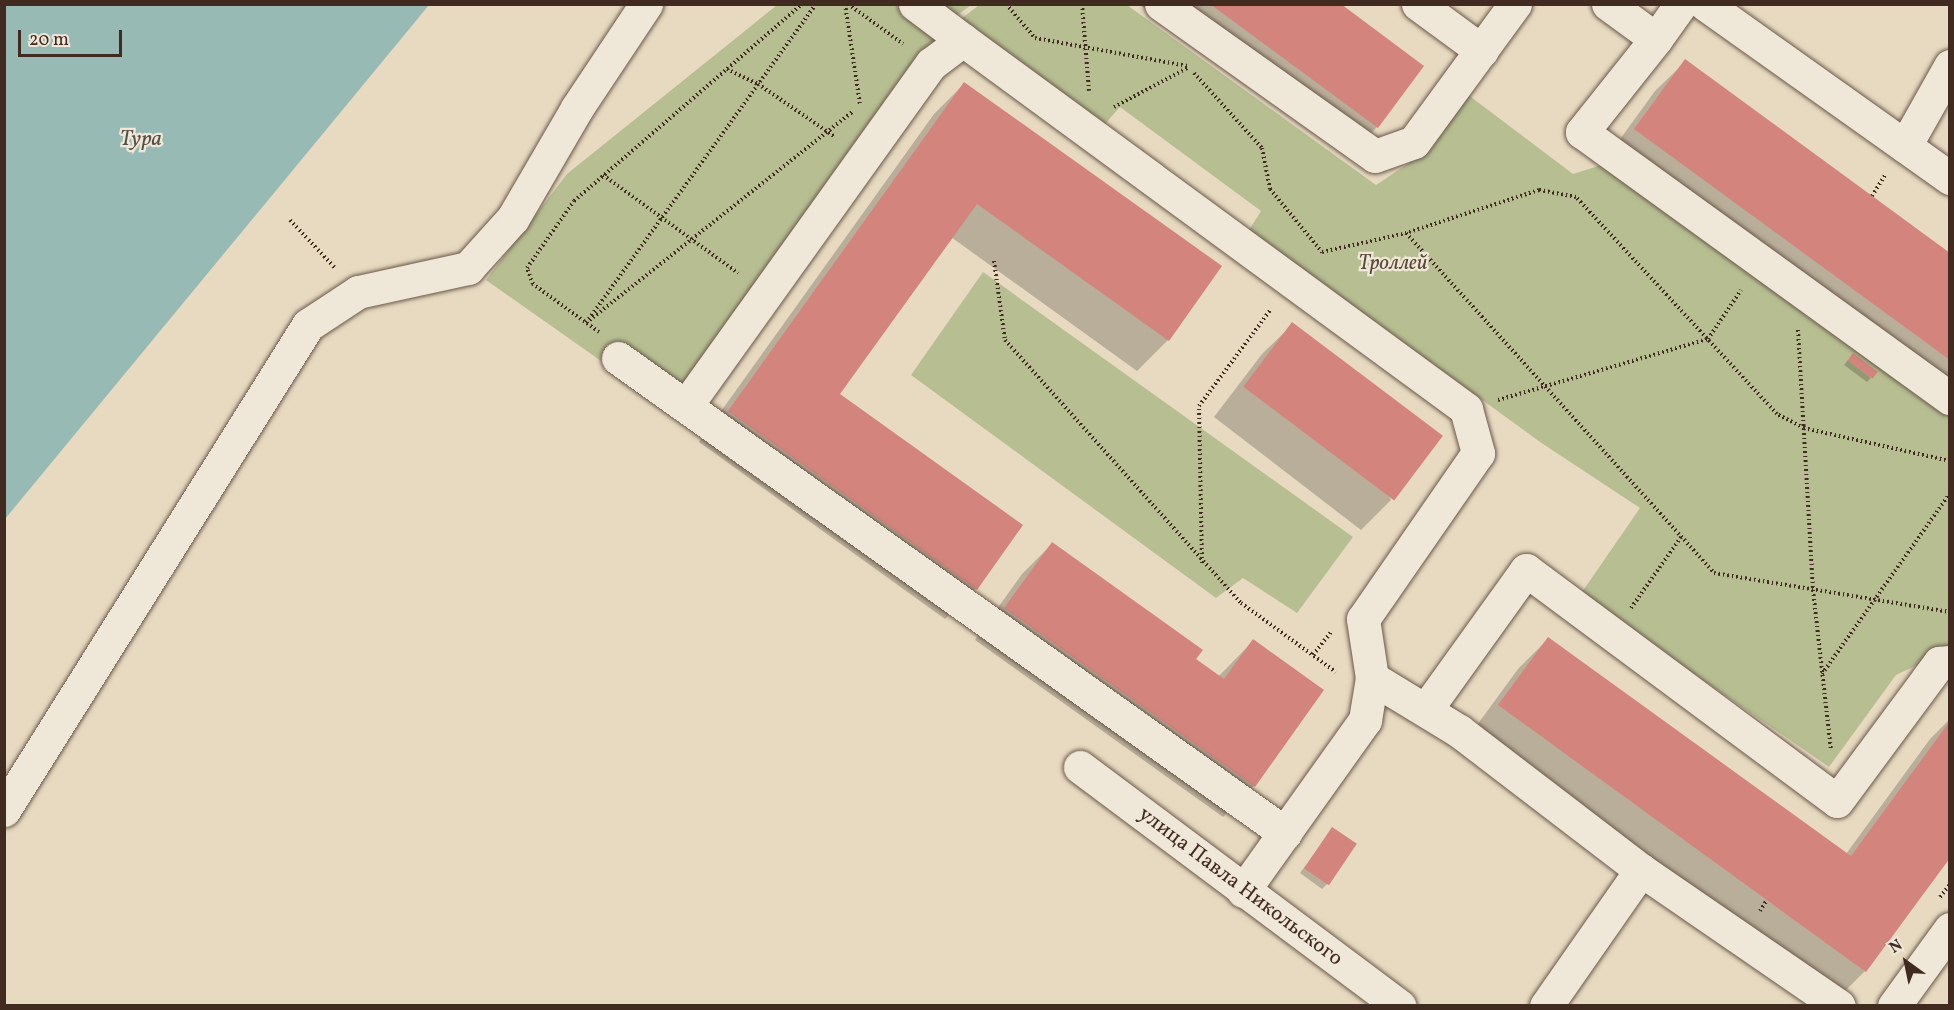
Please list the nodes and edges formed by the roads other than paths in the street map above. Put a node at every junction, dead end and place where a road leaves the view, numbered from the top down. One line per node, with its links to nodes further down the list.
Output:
1 (646, 4): 22 (street)
2 (915, 4): 10 (street)
3 (1161, 4): 11 (street)
4 (1418, 4): 11 (street)
5 (1515, 4): 11 (street)
6 (1608, 4): 9 (street)
7 (1681, 4): 9 (street)
8 (1704, 4): 13 (street)
9 (1656, 39): 16 (street)
10 (963, 40): 17 (street); 19 (street)
11 (1482, 51)
12 (1950, 66): 13 (street)
13 (1905, 146): 14 (street)
14 (1950, 178)
15 (611, 347): 17 (street)
16 (1950, 398)
17 (686, 406): 23 (street)
18 (1950, 662): 20 (street)
19 (1372, 678): 20 (street); 23 (street)
20 (1427, 708): 24 (street)
21 (1080, 767): 25 (street, улица Павла Никольского)
22 (4, 810)
23 (1284, 833): 25 (street)
24 (1641, 870): 28 (street); 29 (street)
25 (1244, 891): 27 (street, улица Павла Никольского)
26 (1950, 929): 30 (street)
27 (1400, 1005)
28 (1546, 1005)
29 (1839, 1005)
30 (1894, 1005)

